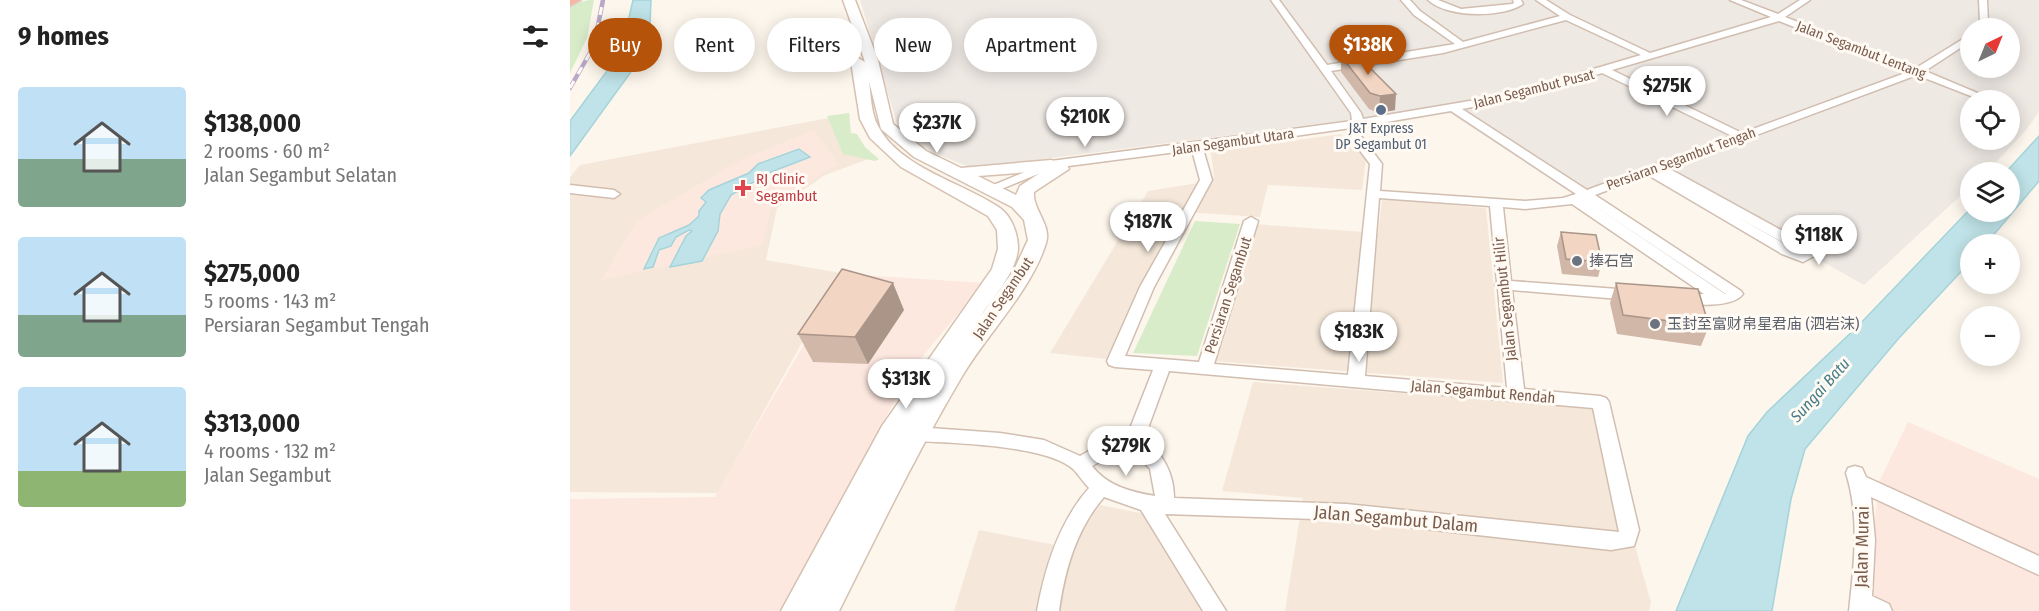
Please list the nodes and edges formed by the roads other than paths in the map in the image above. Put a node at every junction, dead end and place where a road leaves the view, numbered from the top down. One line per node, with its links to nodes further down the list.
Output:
1 (1275, 0): 16 (street)
2 (1406, 0): 14 (street)
3 (1432, 0): 4 (street)
4 (1517, 0)
5 (1540, 0): 10 (street)
6 (1734, 0): 11 (street, Jalan Segambut Lentang)
7 (1806, 0): 11 (street, Jalan Segambut Pusat)
8 (1983, 0): 12 (street)
9 (842, 1): 22 (main road, Jalan Segambut); 28 (main road, Jalan Segambut)
10 (1567, 17): 14 (street); 15 (street)
11 (1778, 18): 15 (street, Jalan Segambut Pusat); 18 (street, Jalan Segambut Lentang)
12 (1984, 18)
13 (1960, 44): 18 (street, Persiaran Segambut Tengah)
14 (1462, 45): 16 (street)
15 (1650, 56): 17 (street, Jalan Segambut Pusat)
16 (1323, 69): 21 (street)
17 (1605, 70): 20 (street, Jalan Segambut Pusat); 23 (street)
18 (1917, 72): 19 (street, Jalan Segambut Lentang); 23 (street, Persiaran Segambut Tengah)
19 (1963, 90)
20 (1454, 108): 21 (street, Jalan Segambut Pusat); 32 (street)
21 (1358, 123): 24 (street, Jalan Segambut Utara); 31 (street)
22 (878, 137): 29 (main road); 40 (main road, Jalan Segambut)
23 (1742, 137): 27 (street, Persiaran Segambut Tengah)
24 (1197, 147): 25 (street, Jalan Segambut Utara); 41 (street, Jalan Segambut Rendah)
25 (1107, 158): 26 (street, Jalan Segambut Utara); 26 (street, Jalan Segambut Utara)
26 (1061, 167): 28 (main road); 29 (street, Jalan Segambut Utara); 35 (main road)
27 (1654, 169): 27 (street); 32 (street, Persiaran Segambut Tengah)
28 (957, 174): 29 (main road, Jalan Segambut)
29 (992, 192): 35 (main road, Jalan Segambut); 40 (main road)
30 (576, 193): 33 (street)
31 (1374, 194): 34 (street, Persiaran Segambut Tengah); 43 (street)
32 (1581, 197): 34 (street, Persiaran Segambut Tengah); 39 (street)
33 (609, 198)
34 (1496, 204): 37 (street, Jalan Segambut Hilir)
35 (1033, 219): 45 (main road, Jalan Segambut)
36 (1251, 221): 42 (street, Persiaran Segambut)
37 (1502, 285): 38 (street); 44 (street, Jalan Segambut Hilir)
38 (1649, 296)
39 (1672, 298)
40 (977, 306): 53 (main road, Jalan Segambut)
41 (1163, 366): 42 (street, Jalan Segambut Rendah); 46 (street)
42 (1204, 368): 43 (street, Jalan Segambut Rendah)
43 (1356, 380): 44 (street, Jalan Segambut Rendah)
44 (1516, 394): 50 (street, Jalan Segambut Rendah)
45 (916, 434): 47 (street); 54 (main road, Jalan Segambut)
46 (1134, 441): 47 (street); 49 (street)
47 (1080, 464): 48 (street)
48 (1100, 488): 49 (street, Jalan Segambut Dalam); 55 (street)
49 (1156, 505): 50 (street, Jalan Segambut Dalam); 56 (street)
50 (1627, 540)
51 (2039, 566): 52 (street, Jalan Murai)
52 (1860, 606): 57 (street)
53 (796, 611)
54 (823, 611)
55 (1048, 611)
56 (1215, 611)
57 (1881, 611)

